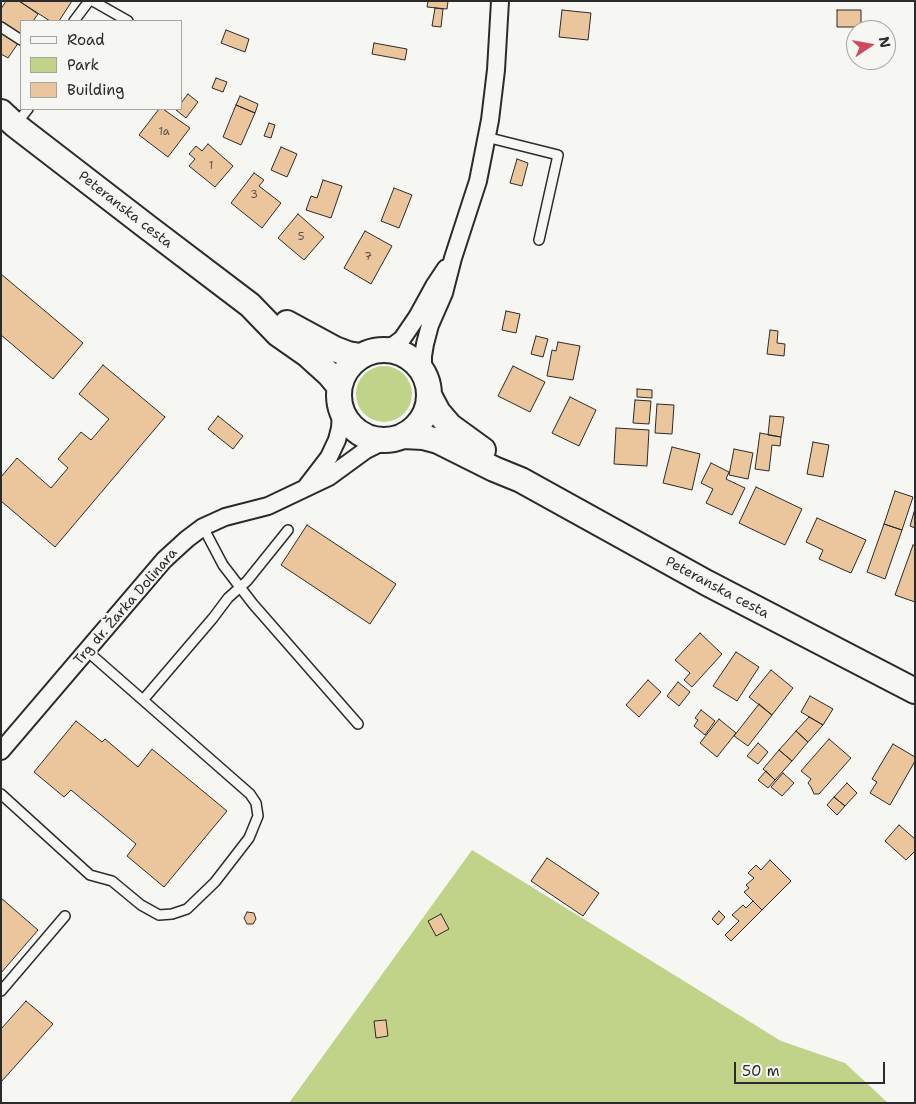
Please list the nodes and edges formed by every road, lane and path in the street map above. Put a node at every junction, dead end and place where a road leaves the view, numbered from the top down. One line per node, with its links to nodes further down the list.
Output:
1 (89, 1): 4 (lane)
2 (93, 1): 5 (lane)
3 (500, 1): 9 (street)
4 (75, 20)
5 (126, 20)
6 (1, 27): 7 (lane)
7 (20, 39)
8 (15, 115): 12 (main road, Peteranska cesta)
9 (486, 137): 10 (lane); 11 (street)
10 (539, 240)
11 (454, 258): 13 (street); 15 (street)
12 (250, 305): 14 (main road, Peteranska cesta); 16 (main road, Peteranska cesta)
13 (387, 350): 14 (main road); 15 (main road)
14 (360, 356): 16 (main road)
15 (423, 372): 17 (main road)
16 (339, 386): 18 (main road)
17 (429, 395): 19 (main road); 20 (main road, Peteranska cesta)
18 (341, 411): 19 (main road); 21 (street, Trg dr. Žarka Dolinara)
19 (394, 439): 20 (main road, Peteranska cesta); 21 (street, Trg dr. Žarka Dolinara)
20 (521, 480): 26 (main road, Peteranska cesta)
21 (305, 489): 22 (street, Trg dr. Žarka Dolinara)
22 (203, 528): 24 (lane); 25 (street, Trg dr. Žarka Dolinara)
23 (288, 530): 24 (lane)
24 (240, 588): 27 (lane); 28 (lane)
25 (87, 651): 27 (lane); 29 (street, Trg dr. Žarka Dolinara)
26 (915, 691)
27 (143, 700): 30 (lane)
28 (358, 724)
29 (2, 747)
30 (1, 794)
31 (65, 916): 32 (lane)
32 (1, 991)

